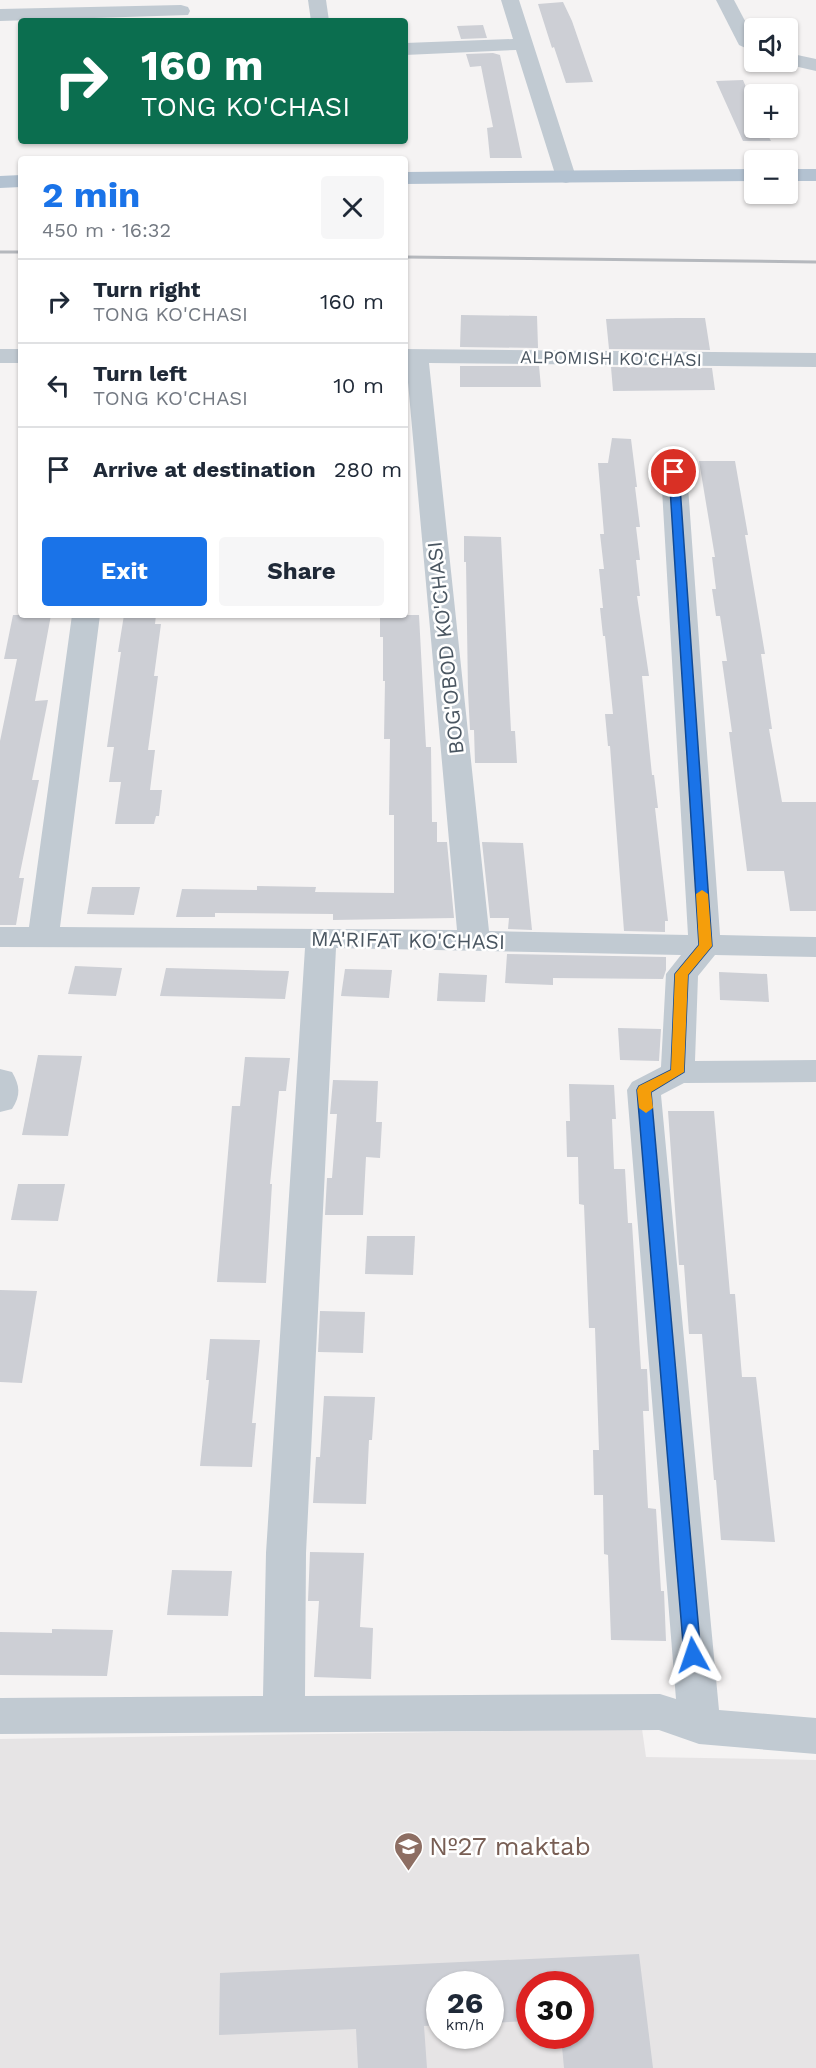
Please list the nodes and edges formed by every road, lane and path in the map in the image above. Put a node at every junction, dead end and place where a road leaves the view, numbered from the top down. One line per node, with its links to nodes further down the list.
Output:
1 (317, 0): 7 (street)
2 (510, 0): 9 (street)
3 (730, 3): 8 (street)
4 (28, 7): 5 (street); 6 (street)
5 (181, 11)
6 (0, 15)
7 (320, 18)
8 (744, 36)
9 (524, 44): 10 (street); 16 (street)
10 (408, 49)
11 (798, 61): 12 (street)
12 (816, 65)
13 (798, 175): 14 (main road)
14 (816, 175)
15 (744, 176): 16 (main road)
16 (566, 177): 17 (main road)
17 (408, 178)
18 (744, 183): 21 (main road)
19 (798, 183): 20 (main road)
20 (816, 183)
21 (408, 184)
22 (0, 356): 23 (street)
23 (18, 356)
24 (410, 356): 25 (street, ALPOMISH KO'CHASI); 31 (street, BOG'OBOD KO'CHASI)
25 (816, 360)
26 (674, 472): 32 (street)
27 (86, 618): 29 (street)
28 (0, 937): 29 (street, MA'RIFAT KO'CHASI)
29 (43, 937): 30 (street, MA'RIFAT KO'CHASI)
30 (321, 938): 31 (street, MA'RIFAT KO'CHASI); 38 (street)
31 (474, 940): 32 (street, MA'RIFAT KO'CHASI)
32 (705, 946): 33 (street, MA'RIFAT KO'CHASI); 35 (street)
33 (816, 947)
34 (816, 1071): 35 (street)
35 (678, 1072): 40 (street)
36 (0, 1080): 37 (street)
37 (0, 1101)
38 (284, 1714): 39 (street); 40 (street)
39 (0, 1716)
40 (699, 1726): 41 (street)
41 (816, 1736)

